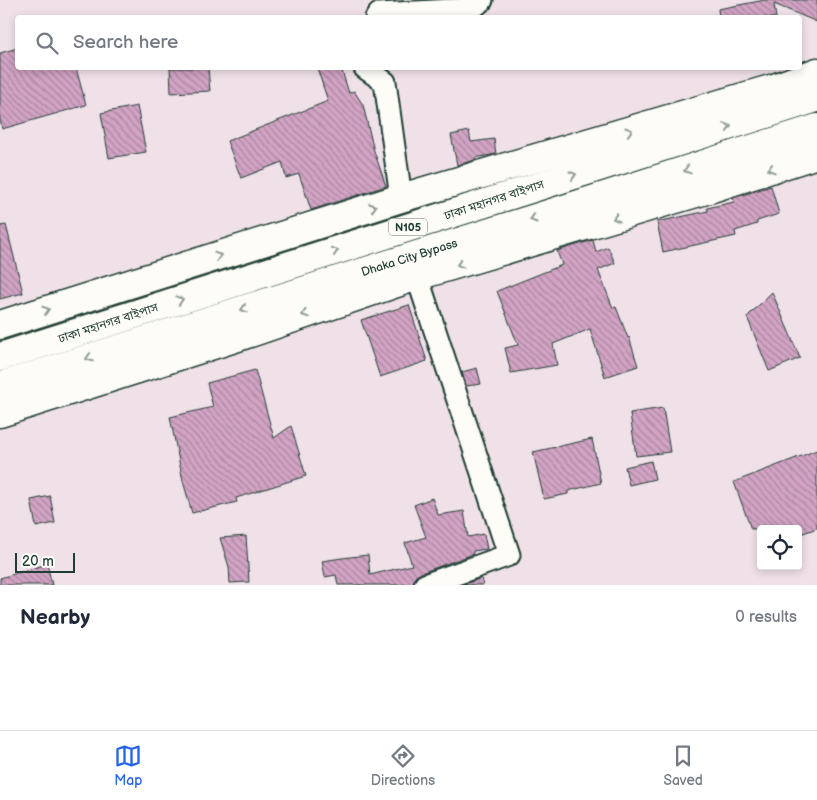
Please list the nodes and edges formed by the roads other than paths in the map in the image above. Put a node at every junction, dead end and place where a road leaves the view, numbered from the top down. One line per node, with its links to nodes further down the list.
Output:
1 (482, 0): 2 (street)
2 (378, 15)
3 (368, 70): 8 (street)
4 (817, 72): 8 (main road, one-way to 4)
5 (817, 98): 11 (main road, ঢাকা মহানগর বাইপাস / N105, one-way to 5)
6 (817, 128): 12 (main road, Dhaka City Bypass / N105, one-way to 12)
7 (817, 154): 9 (main road, one-way to 9)
8 (401, 198): 10 (main road, one-way to 8)
9 (417, 276): 13 (main road, one-way to 13); 14 (street)
10 (0, 325)
11 (0, 358)
12 (0, 386)
13 (0, 413)
14 (425, 585)

